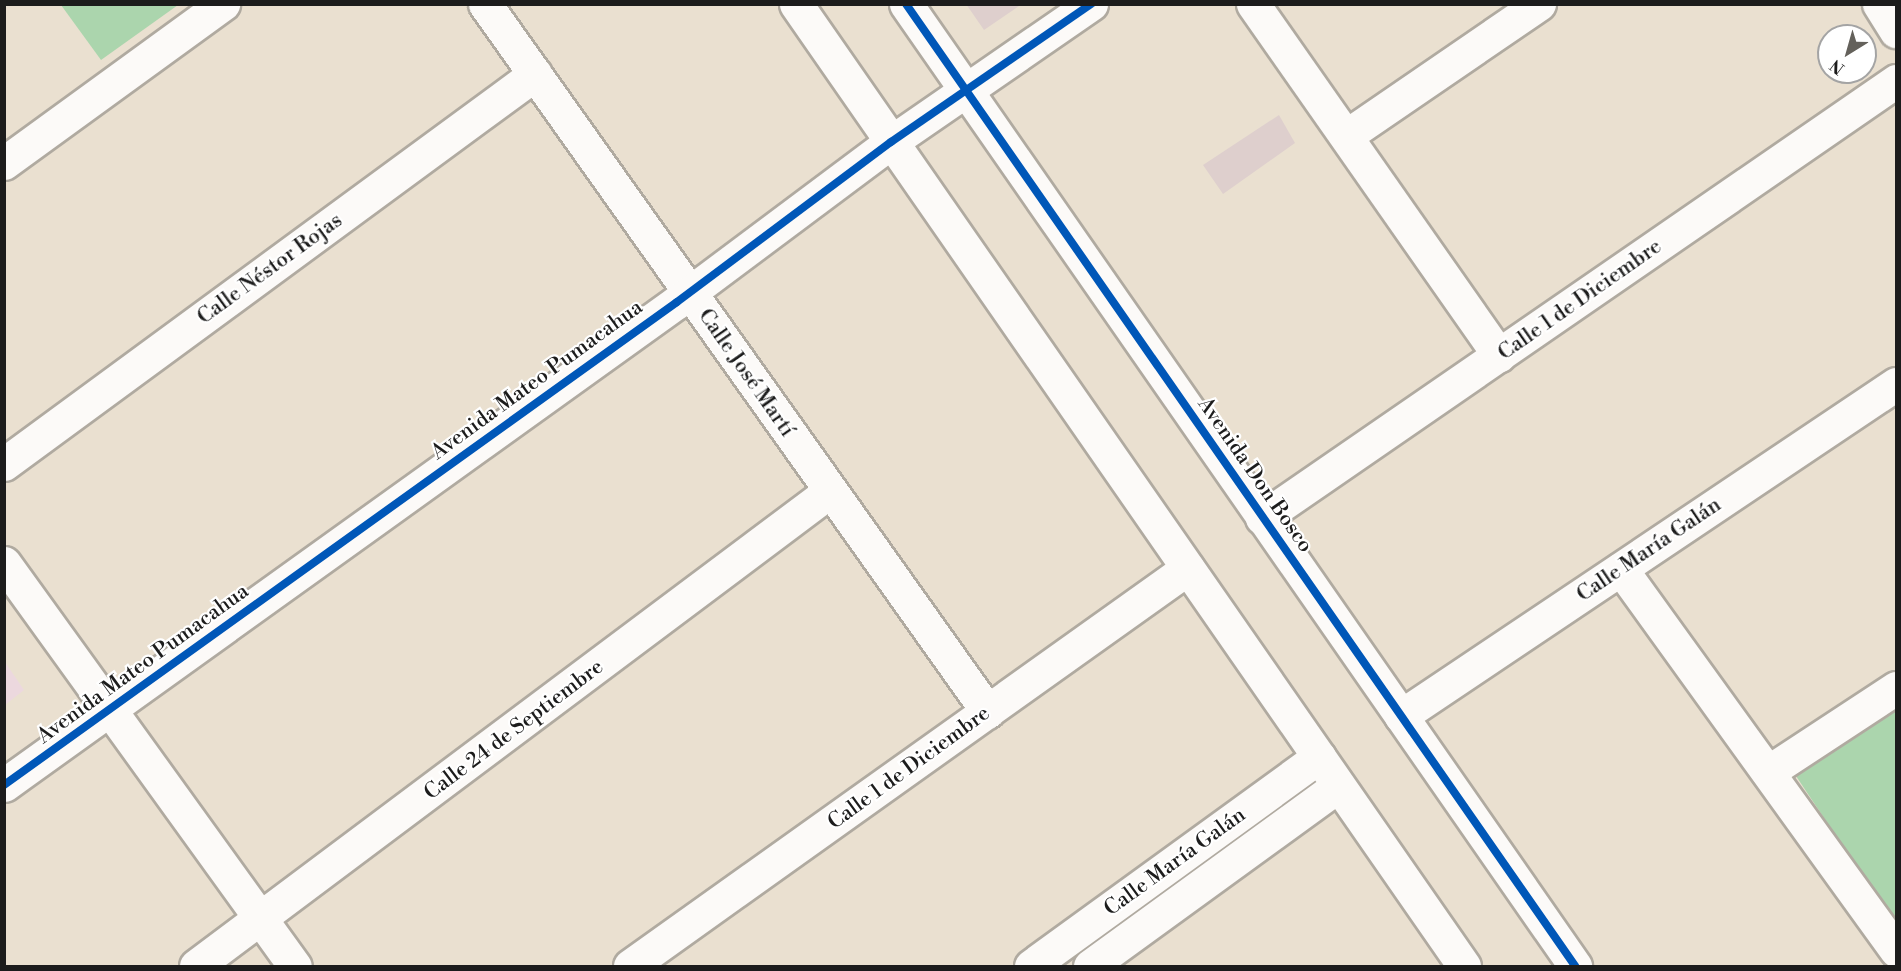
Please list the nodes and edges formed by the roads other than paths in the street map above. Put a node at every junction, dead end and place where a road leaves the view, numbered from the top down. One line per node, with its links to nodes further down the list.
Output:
1 (223, 4): 15 (street)
2 (485, 4): 10 (street, Calle José Martí)
3 (796, 4): 14 (street)
4 (906, 4): 12 (street, Avenida Don Bosco)
5 (1091, 4): 12 (street, Avenida Mateo Pumacahua)
6 (1253, 4): 13 (street)
7 (1539, 4): 13 (street)
8 (1879, 4): 9 (street)
9 (1896, 31)
10 (534, 74): 16 (street, Calle José Martí); 19 (street, Calle Néstor Rojas)
11 (1896, 81): 17 (street, Calle 1 de Diciembre)
12 (967, 92): 14 (street, Avenida Mateo Pumacahua); 21 (street, Avenida Don Bosco)
13 (1346, 136): 17 (street)
14 (891, 142): 16 (street, Avenida Mateo Pumacahua); 23 (street)
15 (9, 150)
16 (689, 292): 20 (street, Calle José Martí); 26 (street, Avenida Mateo Pumacahua)
17 (1499, 355): 21 (street, Calle 1 de Diciembre)
18 (1896, 384): 24 (street, Calle María Galán)
19 (4, 464)
20 (830, 491): 27 (street, Calle José Martí); 33 (street, Calle 24 de Septiembre)
21 (1262, 518): 28 (street, Avenida Don Bosco)
22 (4, 562): 26 (street)
23 (1188, 568): 27 (street, Calle 1 de Diciembre); 29 (street)
24 (1621, 569): 28 (street, Calle María Galán); 30 (street)
25 (1896, 688): 30 (street)
26 (110, 709): 31 (street, Avenida Mateo Pumacahua); 33 (street)
27 (988, 712): 37 (street, Calle 1 de Diciembre)
28 (1401, 716): 41 (street, Avenida Don Bosco)
29 (1319, 758): 32 (street); 38 (street, Calle María Galán)
30 (1768, 772): 34 (street)
31 (4, 785)
32 (1338, 786): 39 (street, Calle María Galán); 40 (street)
33 (261, 919): 35 (street, Calle 24 de Septiembre); 36 (street)
34 (1896, 950)
35 (196, 966)
36 (296, 966)
37 (630, 966)
38 (1031, 966)
39 (1090, 966)
40 (1464, 966)
41 (1575, 966)

